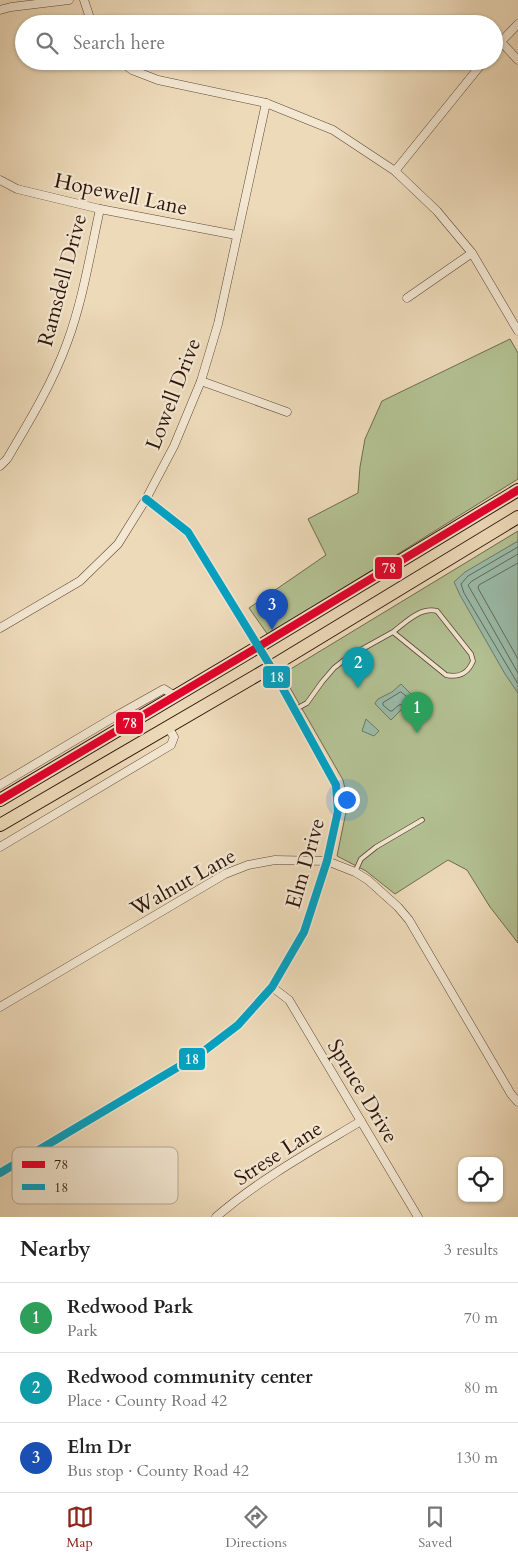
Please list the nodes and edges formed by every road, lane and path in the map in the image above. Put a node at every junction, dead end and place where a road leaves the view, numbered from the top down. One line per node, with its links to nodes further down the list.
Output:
1 (69, 0): 3 (street)
2 (84, 0): 4 (street)
3 (0, 10)
4 (89, 15)
5 (518, 24): 6 (street)
6 (503, 40)
7 (503, 44): 8 (street)
8 (518, 60)
9 (132, 70): 11 (street)
10 (477, 70): 12 (street)
11 (266, 103): 12 (street); 15 (street, Lowell Drive)
12 (395, 171): 16 (street)
13 (0, 180): 14 (street, Hopewell Lane)
14 (100, 209): 15 (street, Hopewell Lane); 21 (street, Ramsdell Drive)
15 (236, 236): 19 (street, Lowell Drive)
16 (472, 253): 17 (street); 18 (street)
17 (407, 298)
18 (518, 331)
19 (201, 382): 20 (street); 23 (street, Lowell Drive)
20 (287, 412)
21 (0, 466)
22 (518, 490): 27 (highway)
23 (146, 499): 25 (street, Lowell Drive); 27 (street, Elm Drive)
24 (518, 517): 28 (highway)
25 (0, 628)
26 (392, 632): 26 (lane); 30 (lane)
27 (258, 646): 28 (street, Elm Drive); 29 (highway)
28 (271, 667): 30 (street, Elm Drive); 31 (highway)
29 (175, 696): 32 (street); 33 (highway)
30 (294, 710): 37 (street, Elm Drive)
31 (168, 727): 35 (highway); 36 (street)
32 (0, 785)
33 (0, 800)
34 (422, 820): 38 (lane)
35 (0, 825)
36 (0, 846)
37 (327, 861): 38 (street, Walnut Lane); 39 (street, Elm Drive); 40 (street, Walnut Lane)
38 (355, 872): 41 (street, Walnut Lane)
39 (272, 987): 42 (street, Spruce Drive); 43 (street, Elm Drive)
40 (0, 1007)
41 (518, 1102)
42 (361, 1121): 46 (street, Strese Lane); 47 (street, Spruce Drive)
43 (44, 1147)
44 (12, 1166): 45 (street, Elm Drive)
45 (0, 1173)
46 (216, 1217)
47 (418, 1217)

